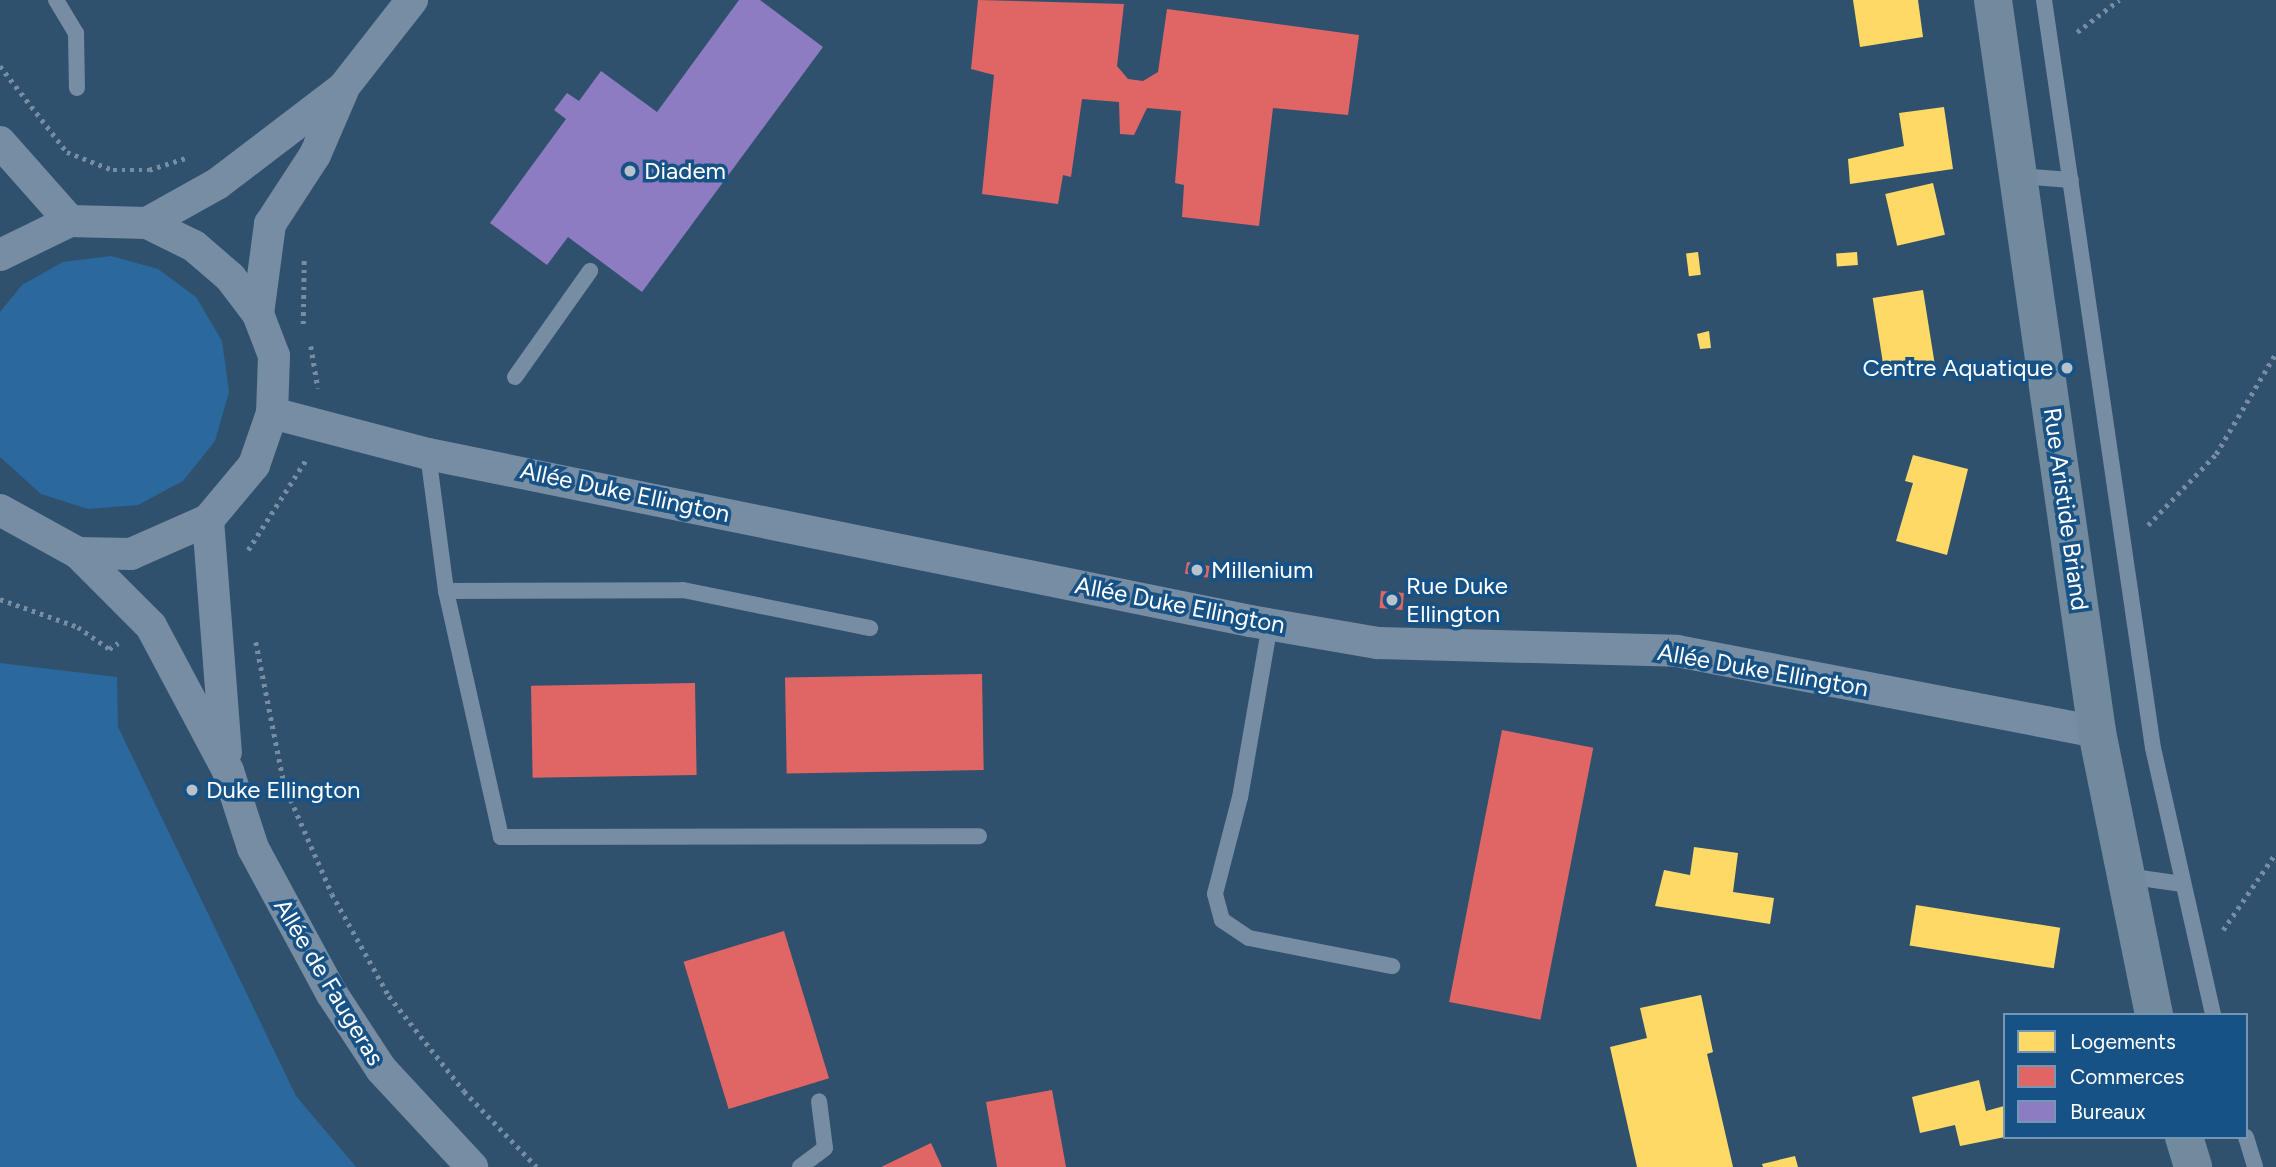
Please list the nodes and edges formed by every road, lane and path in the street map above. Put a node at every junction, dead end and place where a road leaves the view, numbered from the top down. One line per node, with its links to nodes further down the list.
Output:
1 (56, 0): 8 (lane)
2 (412, 0): 9 (street)
3 (1993, 0): 12 (street, Rue Aristide Briand)
4 (2044, 0): 13 (lane)
5 (2119, 0): 6 (path)
6 (2068, 38)
7 (0, 66): 11 (path)
8 (77, 88)
9 (343, 89): 15 (street); 19 (street)
10 (0, 142): 14 (street)
11 (199, 166)
12 (2019, 176): 13 (lane); 36 (street, Rue Aristide Briand)
13 (2071, 180): 29 (lane)
14 (70, 221): 15 (street); 17 (street)
15 (147, 223): 19 (street)
16 (305, 245): 20 (path)
17 (0, 255)
18 (590, 271): 23 (lane)
19 (258, 314): 24 (street)
20 (305, 328)
21 (309, 342): 25 (path)
22 (2276, 353): 29 (path)
23 (515, 377)
24 (272, 413): 25 (street, Allée Duke Ellington); 28 (street)
25 (318, 429): 26 (street, Allée Duke Ellington); 31 (path)
26 (428, 454): 32 (lane); 33 (street, Allée Duke Ellington)
27 (0, 510): 30 (street)
28 (208, 520): 30 (street); 37 (street, Allée de Faugeras)
29 (2124, 551): 41 (lane)
30 (78, 553): 37 (street, Allée de Faugeras)
31 (248, 562)
32 (446, 591): 35 (lane); 38 (lane)
33 (1270, 624): 36 (street, Allée Duke Ellington); 43 (lane)
34 (253, 628): 50 (path)
35 (870, 628)
36 (2097, 732): 40 (street, Rue Aristide Briand)
37 (228, 771): 49 (street, Allée de Faugeras)
38 (979, 836)
39 (2276, 853): 42 (path)
40 (2123, 876): 41 (lane); 44 (street, Rue Aristide Briand)
41 (2182, 884): 42 (lane)
42 (2201, 962): 45 (lane)
43 (1392, 966)
44 (2154, 1013)
45 (2213, 1013)
46 (819, 1101): 51 (lane)
47 (2185, 1139): 52 (street)
48 (2247, 1139): 53 (lane)
49 (472, 1167)
50 (537, 1167)
51 (800, 1167)
52 (2193, 1167)
53 (2255, 1167)

